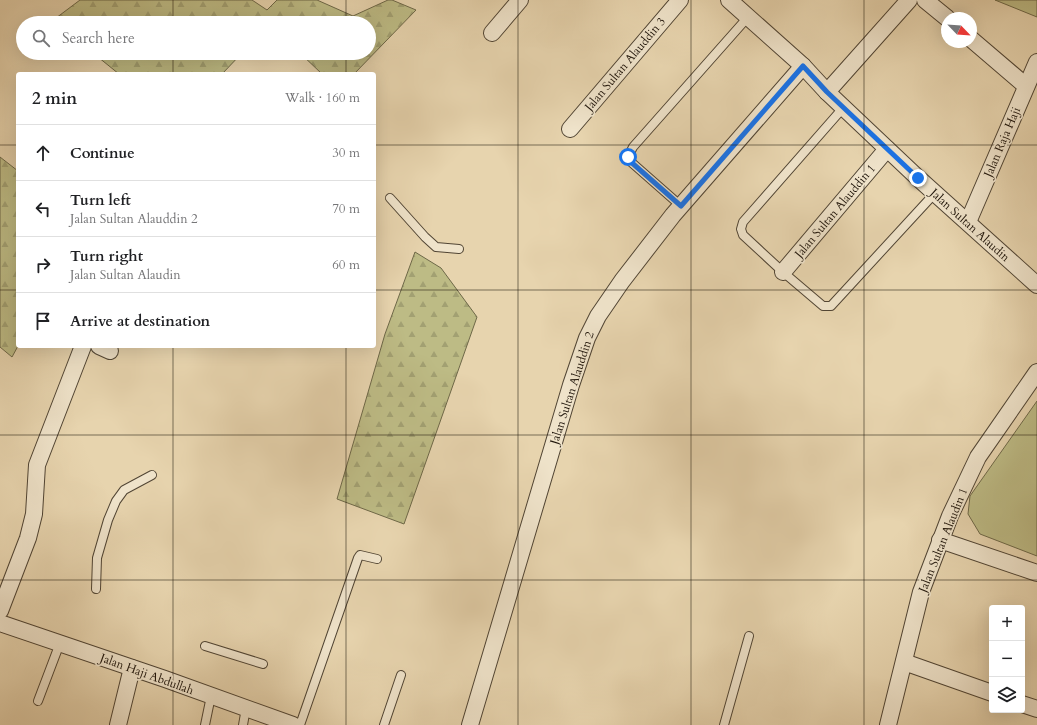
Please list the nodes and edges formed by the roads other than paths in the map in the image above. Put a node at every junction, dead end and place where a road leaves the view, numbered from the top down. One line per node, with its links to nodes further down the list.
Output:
1 (520, 0): 8 (street)
2 (680, 0): 15 (street, Jalan Sultan Alauddin 3)
3 (729, 0): 7 (street, Jalan Sultan Alaudin)
4 (909, 0): 13 (street)
5 (925, 0): 6 (street)
6 (941, 13)
7 (748, 16): 11 (street, Jalan Sultan Alaudin); 19 (lane)
8 (492, 33)
9 (977, 44): 12 (street)
10 (1037, 62): 12 (street, Jalan Raja Haji)
11 (803, 66): 13 (street, Jalan Sultan Alaudin); 19 (street, Jalan Sultan Alauddin 2)
12 (1026, 86): 20 (street, Jalan Raja Haji)
13 (827, 92): 14 (street, Jalan Sultan Alaudin)
14 (843, 108): 16 (street, Jalan Sultan Alaudin); 22 (lane)
15 (570, 129)
16 (887, 149): 17 (street, Jalan Sultan Alaudin); 22 (street, Jalan Sultan Alauddin 1)
17 (935, 193): 20 (street, Jalan Sultan Alaudin); 22 (lane)
18 (390, 198): 21 (lane)
19 (681, 206): 53 (street, Jalan Sultan Alauddin 2)
20 (968, 222): 23 (street, Jalan Sultan Alaudin)
21 (459, 249)
22 (783, 272)
23 (1037, 285)
24 (82, 348): 31 (street)
25 (1037, 372): 27 (street, Jalan Sultan Alaudin 1)
26 (152, 475): 30 (lane)
27 (940, 540): 29 (street); 36 (street, Jalan Sultan Alaudin 1)
28 (377, 558): 51 (lane)
29 (1037, 573)
30 (96, 589)
31 (0, 611)
32 (0, 623): 34 (street, Jalan Haji Abdullah)
33 (749, 636): 54 (lane)
34 (60, 643): 38 (street, Jalan Haji Abdullah); 42 (lane)
35 (205, 646): 37 (lane)
36 (904, 662): 40 (street); 55 (street, Jalan Sultan Alaudin 1)
37 (263, 664)
38 (132, 668): 41 (street, Jalan Haji Abdullah); 47 (street)
39 (401, 675): 52 (lane)
40 (989, 693)
41 (211, 696): 44 (street, Jalan Haji Abdullah); 48 (lane)
42 (38, 701)
43 (1025, 705): 45 (street)
44 (246, 708): 46 (street, Jalan Haji Abdullah); 49 (lane)
45 (1037, 709)
46 (276, 722): 50 (street, Jalan Haji Abdullah)
47 (118, 725)
48 (205, 725)
49 (243, 725)
50 (293, 725)
51 (300, 725)
52 (384, 725)
53 (470, 725)
54 (724, 725)
55 (888, 725)

